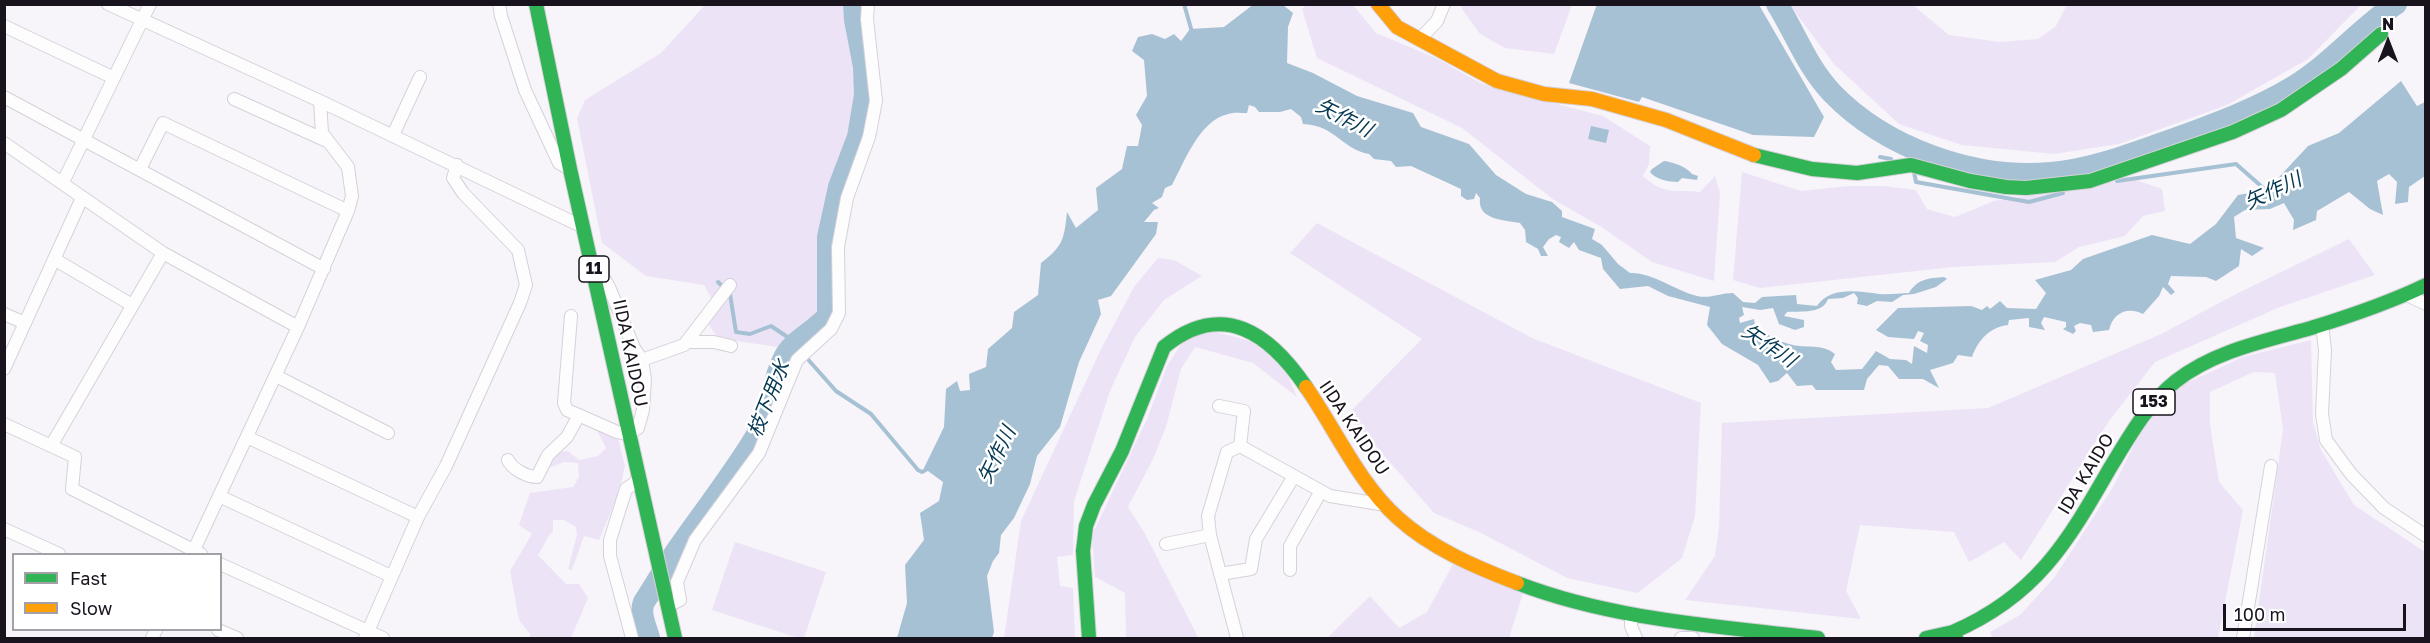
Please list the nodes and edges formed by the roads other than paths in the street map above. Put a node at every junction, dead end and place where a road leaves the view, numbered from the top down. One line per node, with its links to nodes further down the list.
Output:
1 (108, 4): 8 (street)
2 (150, 4): 8 (street)
3 (499, 4): 23 (street)
4 (536, 4): 23 (main road, IIDA KAIDOU / 11)
5 (868, 4): 73 (street)
6 (1378, 4): 11 (main road)
7 (1444, 4): 11 (street)
8 (142, 20): 13 (street); 16 (street)
9 (4, 26): 13 (street)
10 (2381, 34): 11 (main road)
11 (1419, 40)
12 (420, 77): 17 (street)
13 (114, 78): 18 (street)
14 (4, 97): 18 (street)
15 (234, 99): 19 (street)
16 (320, 101): 17 (street); 19 (street)
17 (393, 135): 21 (street)
18 (84, 139): 22 (street); 24 (street)
19 (327, 141): 26 (street)
20 (4, 143): 24 (street)
21 (457, 165): 27 (street); 62 (street)
22 (140, 169): 26 (street); 30 (street)
23 (570, 169): 27 (main road, IIDA KAIDOU / 11)
24 (63, 182): 25 (street)
25 (82, 198): 28 (street); 29 (street)
26 (348, 211): 30 (street)
27 (583, 226): 31 (main road, IIDA KAIDOU / 11)
28 (163, 253): 36 (street); 41 (street)
29 (54, 259): 36 (street); 39 (street)
30 (324, 269): 41 (street)
31 (594, 269): 44 (street); 51 (main road, IIDA KAIDOU / 11)
32 (2426, 285): 34 (main road, IDA KAIDO / 153)
33 (728, 288): 42 (street)
34 (2407, 295): 35 (street); 40 (main road, IDA KAIDO / 153)
35 (2426, 304)
36 (132, 305): 53 (street)
37 (4, 314): 39 (street)
38 (571, 316): 48 (street)
39 (25, 323): 45 (street)
40 (2322, 324): 65 (street); 76 (main road, IDA KAIDO / 153)
41 (298, 327): 46 (street)
42 (688, 342): 43 (street); 44 (street)
43 (731, 346)
44 (642, 360): 51 (street)
45 (4, 369)
46 (276, 376): 50 (street); 52 (street)
47 (1219, 406): 54 (street)
48 (579, 415): 51 (street); 55 (street)
49 (4, 424): 53 (street)
50 (388, 432)
51 (629, 434): 58 (main road, IIDA KAIDOU / 11)
52 (247, 437): 60 (street); 62 (street)
53 (51, 446): 68 (street)
54 (1240, 446): 57 (street); 64 (street)
55 (508, 460)
56 (2271, 466): 89 (street)
57 (1294, 476): 59 (street); 71 (street)
58 (639, 480): 73 (main road, IIDA KAIDOU / 11); 80 (street)
59 (1321, 491): 61 (street); 70 (street)
60 (219, 496): 68 (street); 72 (street)
61 (1386, 505): 74 (main road, IIDA KAIDOU); 82 (main road, IIDA KAIDOU)
62 (418, 518): 72 (street)
63 (4, 529): 67 (street)
64 (1210, 535): 66 (street); 71 (street)
65 (2426, 536)
66 (1166, 544)
67 (55, 553)
68 (196, 553)
69 (222, 565): 77 (street)
70 (1290, 570)
71 (1220, 574): 83 (street)
72 (391, 576): 77 (street)
73 (667, 603): 81 (main road, IIDA KAIDOU / 11)
74 (1631, 615): 84 (street); 87 (main road, IIDA KAIDOU)
75 (220, 631): 78 (street)
76 (1961, 634): 88 (main road)
77 (366, 636): 79 (street)
78 (237, 639)
79 (384, 639)
80 (632, 639)
81 (675, 639)
82 (1089, 639)
83 (1237, 639)
84 (1636, 639)
85 (1681, 639): 86 (street)
86 (1693, 639)
87 (1818, 639)
88 (1926, 639)
89 (2243, 639)

